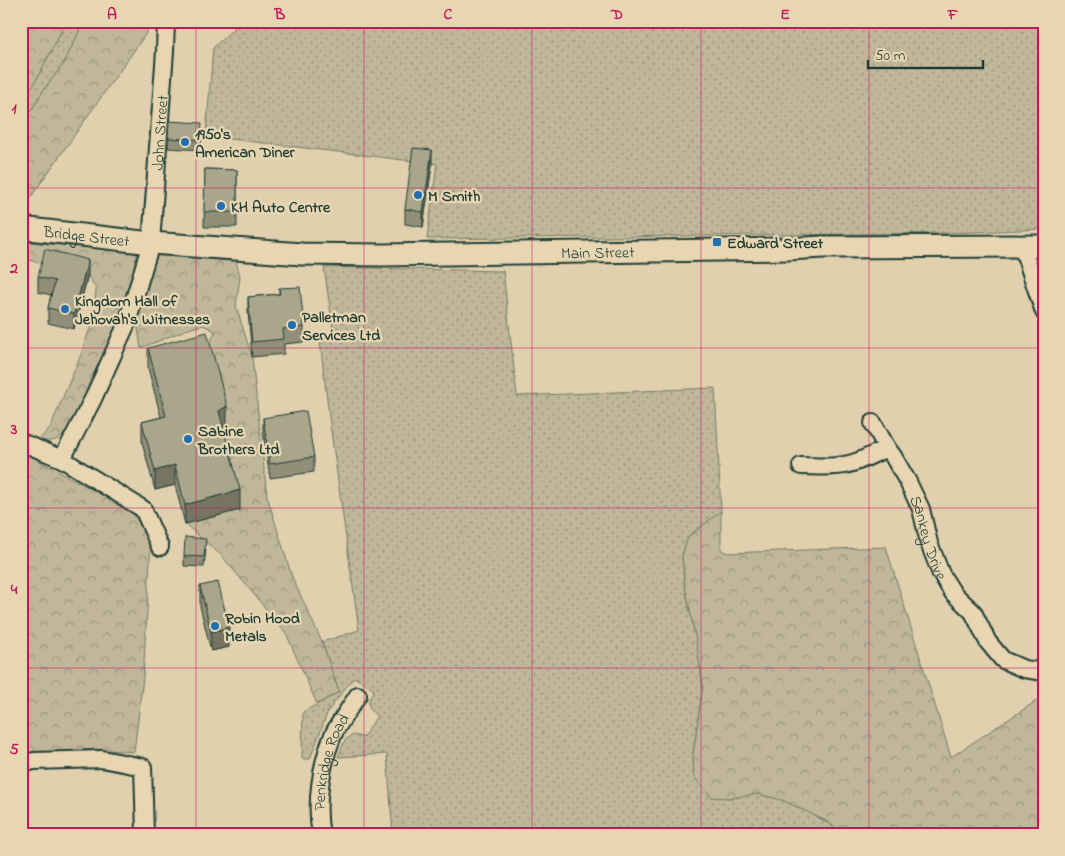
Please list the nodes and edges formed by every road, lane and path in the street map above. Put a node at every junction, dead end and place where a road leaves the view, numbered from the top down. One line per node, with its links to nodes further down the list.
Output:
1 (166, 21): 3 (street, John Street)
2 (21, 228): 3 (street, Bridge Street)
3 (151, 243): 4 (street, Main Street); 10 (street, John Street)
4 (1022, 246): 5 (street, Main Street); 6 (street)
5 (1044, 246)
6 (1044, 312)
7 (873, 423): 9 (street, Sankey Drive)
8 (21, 442): 10 (street)
9 (887, 448): 11 (street); 13 (street, Sankey Drive)
10 (62, 459): 12 (street)
11 (800, 466)
12 (160, 547)
13 (1044, 672)
14 (358, 695): 17 (street, Penkridge Road)
15 (21, 764): 16 (street)
16 (144, 835)
17 (321, 835)

